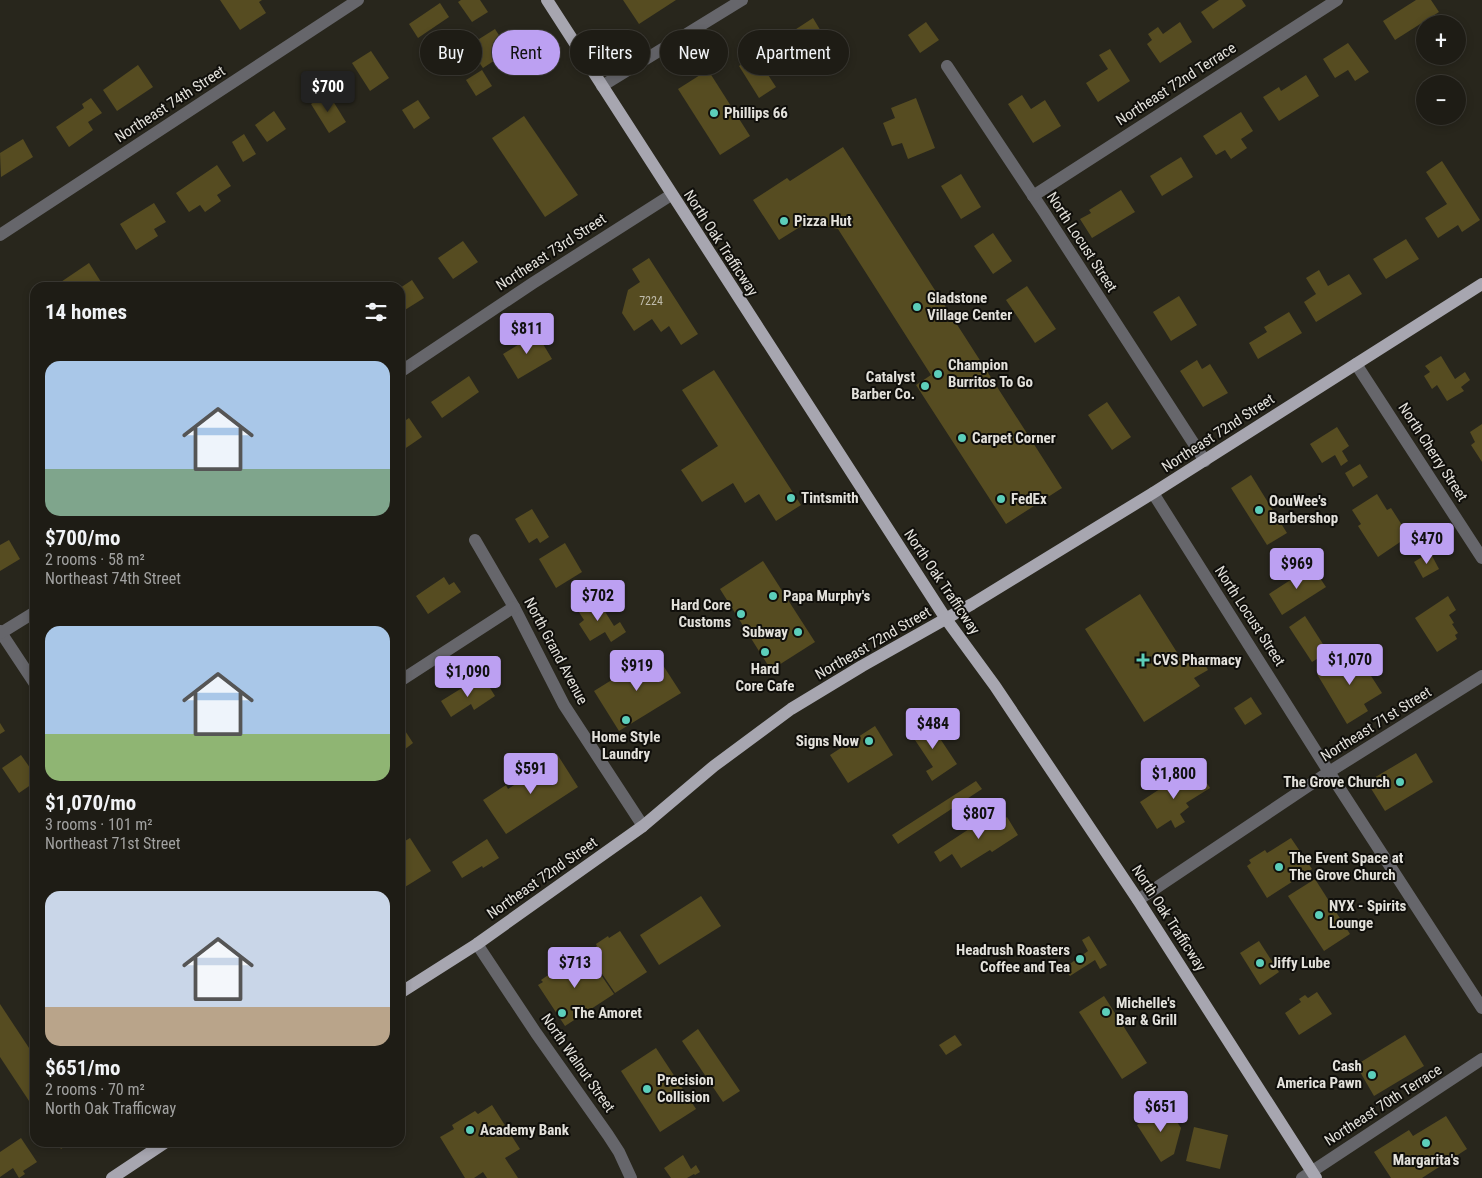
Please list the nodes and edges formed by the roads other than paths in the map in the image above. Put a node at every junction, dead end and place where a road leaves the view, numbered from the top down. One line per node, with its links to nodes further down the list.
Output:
1 (358, 0): 9 (street, Northeast 74th Street)
2 (547, 0): 6 (main road, North Oak Trafficway)
3 (742, 0): 6 (street)
4 (1337, 0): 8 (street, Northeast 72nd Terrace)
5 (947, 66): 8 (street, North Locust Street)
6 (602, 86): 7 (main road, North Oak Trafficway)
7 (671, 195): 12 (street, Northeast 73rd Street); 19 (main road, North Oak Trafficway)
8 (1033, 196): 13 (street, North Locust Street)
9 (0, 236)
10 (1482, 284): 11 (main road, Northeast 72nd Street)
11 (1356, 364): 13 (main road, Northeast 72nd Street); 16 (street, North Cherry Street)
12 (405, 369)
13 (1205, 461): 14 (main road, Northeast 72nd Street)
14 (1153, 493): 19 (main road, Northeast 72nd Street); 24 (street, North Locust Street)
15 (475, 540): 17 (street, North Grand Avenue)
16 (1482, 558)
17 (514, 607): 23 (street); 25 (street, North Grand Avenue)
18 (30, 615): 20 (street)
19 (946, 620): 25 (main road, Northeast 72nd Street); 26 (main road, North Oak Trafficway)
20 (1, 632): 21 (street)
21 (30, 676)
22 (1482, 676): 24 (street, Northeast 71st Street)
23 (405, 678)
24 (1329, 772): 26 (street, Northeast 71st Street); 29 (street, North Locust Street)
25 (643, 826): 27 (main road, Northeast 72nd Street)
26 (1138, 900): 32 (main road, North Oak Trafficway)
27 (478, 944): 28 (main road, Northeast 72nd Street); 34 (street, North Walnut Street)
28 (405, 990)
29 (1482, 1008)
30 (1482, 1059): 32 (street, Northeast 70th Terrace)
31 (158, 1147): 33 (main road)
32 (1310, 1176)
33 (112, 1178)
34 (631, 1178)

